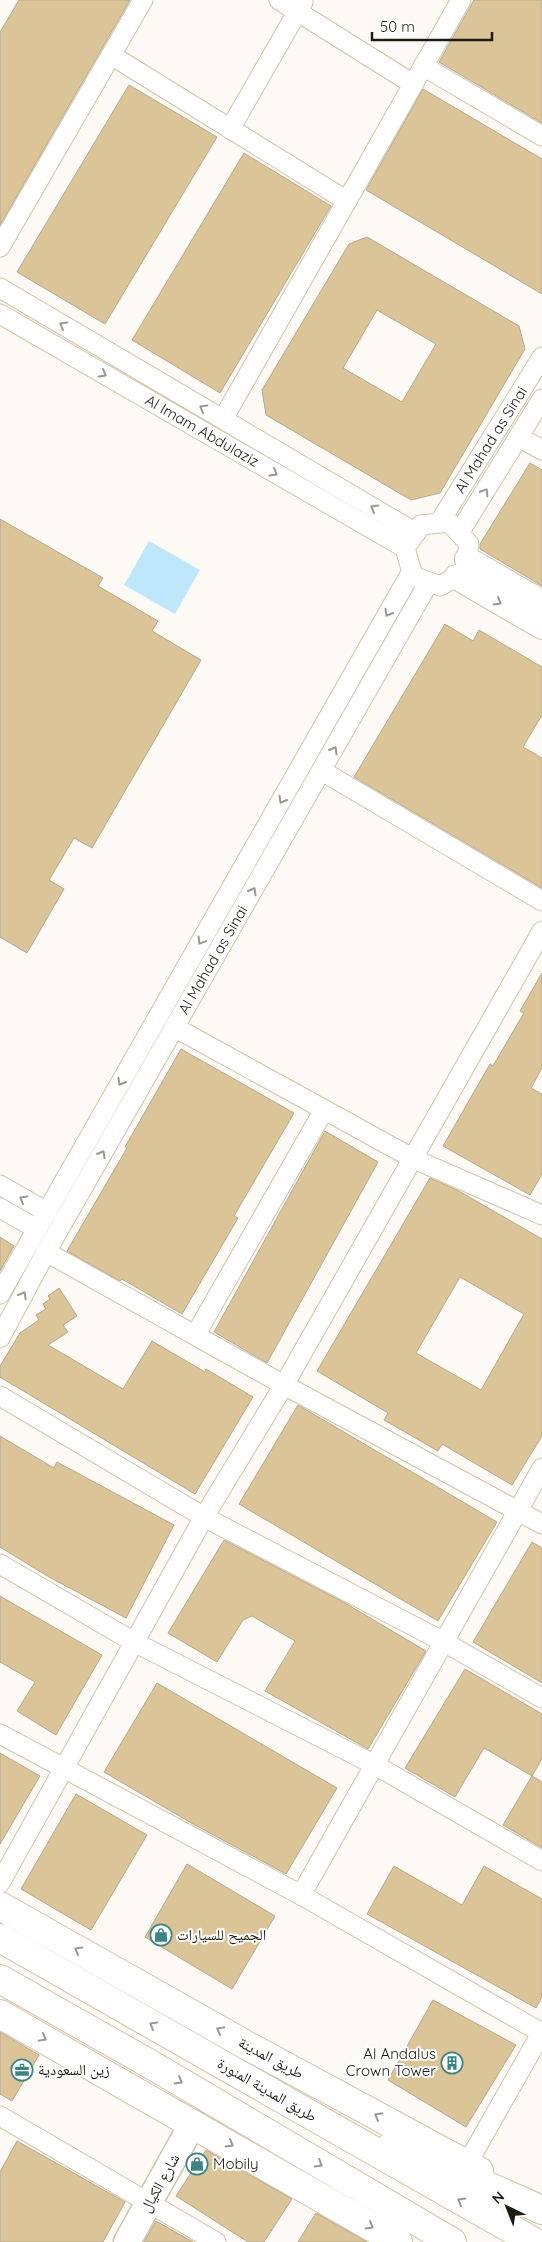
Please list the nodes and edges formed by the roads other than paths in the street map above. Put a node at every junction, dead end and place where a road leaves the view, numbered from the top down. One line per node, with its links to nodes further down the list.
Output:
1 (143, 0): 5 (street)
2 (279, 0): 4 (street)
3 (461, 0): 6 (street)
4 (301, 6): 7 (street); 8 (street)
5 (111, 55): 8 (street); 11 (street)
6 (423, 66): 7 (street); 9 (street)
7 (413, 84): 10 (street)
8 (230, 129): 10 (street)
9 (542, 136)
10 (347, 201): 16 (street)
11 (0, 247)
12 (0, 288): 16 (street, one-way to 12)
13 (0, 314): 22 (street, Al Imam Abdulaziz, one-way to 22)
14 (542, 357): 19 (street, Al Mahad as Sinai)
15 (542, 399): 17 (street, Al Mahad as Sinai)
16 (223, 419): 20 (street, one-way to 16)
17 (519, 437): 18 (street); 21 (street, Al Mahad as Sinai, one-way to 17)
18 (542, 450)
19 (439, 523): 20 (street); 21 (street)
20 (416, 532): 22 (street)
21 (459, 533): 23 (street)
22 (405, 548): 24 (street)
23 (461, 568): 25 (street); 26 (street); 27 (street, one-way to 27)
24 (412, 571): 25 (street); 36 (street, Al Mahad as Sinai, one-way to 36)
25 (429, 582): 28 (street, Al Mahad as Sinai, one-way to 25)
26 (542, 602)
27 (542, 627)
28 (322, 771): 29 (street); 31 (street, Al Mahad as Sinai, one-way to 28)
29 (542, 901)
30 (542, 931): 33 (street)
31 (174, 1027): 32 (street); 39 (street, Al Mahad as Sinai, one-way to 31)
32 (324, 1110): 33 (street); 41 (street)
33 (414, 1159): 37 (street); 43 (street)
34 (0, 1186): 36 (street, one-way to 34)
35 (0, 1208): 38 (street)
36 (47, 1212): 38 (street, Al Mahad as Sinai)
37 (542, 1214)
38 (37, 1229): 40 (street, Al Mahad as Sinai)
39 (46, 1252): 41 (street); 42 (street, Al Mahad as Sinai, one-way to 39)
40 (0, 1294)
41 (196, 1334): 43 (street)
42 (0, 1338)
43 (284, 1385): 46 (street); 47 (street)
44 (0, 1396): 47 (street)
45 (542, 1468): 46 (street)
46 (518, 1510): 48 (street); 51 (street)
47 (204, 1517): 50 (street); 51 (street)
48 (542, 1524)
49 (0, 1564): 50 (street)
50 (134, 1642): 54 (street); 55 (street)
51 (444, 1642): 52 (street); 54 (street)
52 (542, 1698)
53 (0, 1734): 55 (street)
54 (374, 1765): 56 (street); 58 (street)
55 (64, 1770): 57 (street); 58 (street)
56 (542, 1861)
57 (0, 1883)
58 (301, 1895): 66 (street)
59 (0, 1906): 71 (main road, طريق المدينة, one-way to 59)
60 (0, 1924): 63 (main road)
61 (0, 1938): 63 (main road, طريق المدينة المنورة)
62 (0, 1979): 67 (main road)
63 (79, 1982): 68 (main road, طريق المدينة المنورة, one-way to 63)
64 (0, 1996): 67 (main road)
65 (0, 2014): 70 (main road, one-way to 70)
66 (542, 2032): 71 (street)
67 (150, 2064): 77 (main road, one-way to 77)
68 (246, 2078): 73 (main road); 78 (main road, طريق المدينة المنورة, one-way to 68)
69 (0, 2116): 72 (street)
70 (193, 2123): 72 (main road, شارع الكيال); 76 (main road, one-way to 76)
71 (466, 2164): 73 (main road, طريق المدينة)
72 (149, 2203): 74 (main road, شارع الكيال); 75 (street)
73 (542, 2210)
74 (127, 2242)
75 (216, 2242)
76 (398, 2242)
77 (452, 2242)
78 (534, 2242)

